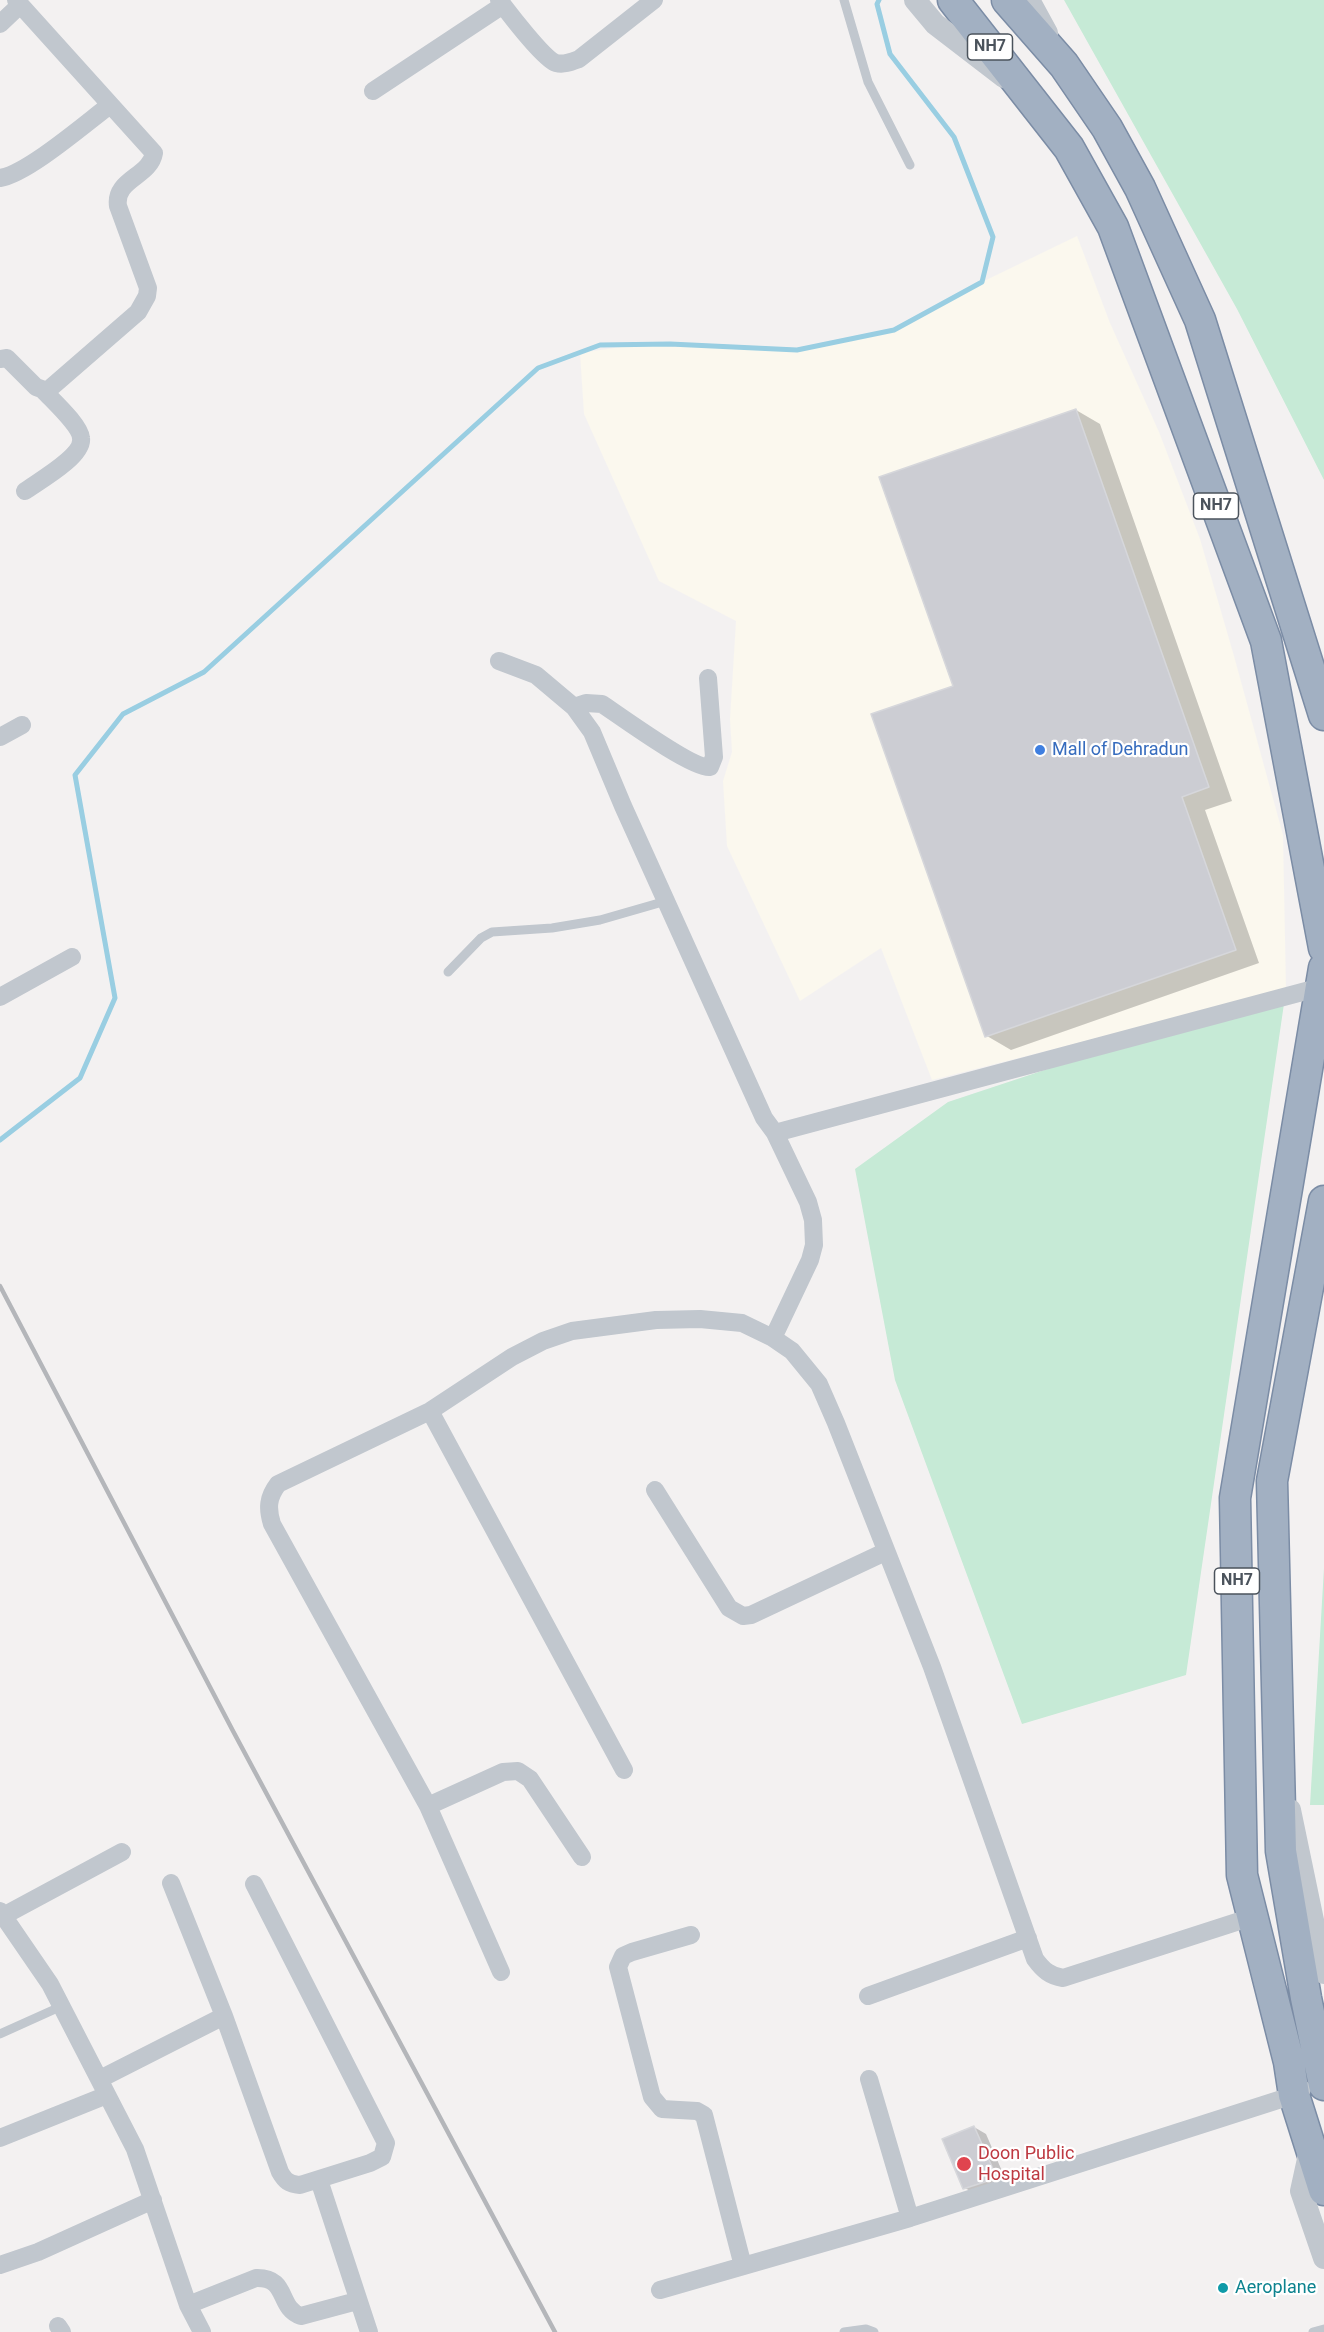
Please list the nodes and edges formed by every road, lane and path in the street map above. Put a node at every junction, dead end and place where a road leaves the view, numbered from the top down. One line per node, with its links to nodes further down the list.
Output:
1 (654, 0): 6 (street)
2 (844, 0): 12 (lane)
3 (915, 0): 10 (street)
4 (953, 0): 10 (highway, NH7)
5 (18, 2): 8 (street); 11 (street)
6 (501, 3): 9 (street)
7 (1025, 4): 20 (highway, NH7)
8 (0, 24)
9 (373, 91)
10 (1026, 94): 24 (highway, NH7)
11 (110, 105): 13 (street); 15 (street)
12 (910, 165)
13 (0, 178)
14 (0, 359): 15 (street)
15 (43, 390): 16 (street)
16 (25, 491)
17 (499, 661): 19 (street)
18 (708, 678): 19 (street)
19 (574, 707): 23 (street)
20 (1324, 715)
21 (22, 725): 22 (street)
22 (0, 737)
23 (666, 901): 26 (lane); 29 (street)
24 (1324, 948)
25 (72, 957): 28 (street)
26 (448, 972)
27 (1322, 978): 29 (street); 42 (highway, NH7)
28 (0, 997)
29 (775, 1133): 31 (street)
30 (1324, 1201): 35 (highway, NH7)
31 (772, 1338): 32 (street); 34 (street)
32 (430, 1411): 36 (street); 37 (street)
33 (656, 1490): 34 (street)
34 (885, 1552): 45 (street)
35 (1278, 1734): 47 (street); 52 (highway, NH7)
36 (624, 1770)
37 (428, 1806): 39 (street); 46 (street)
38 (122, 1852): 43 (street)
39 (582, 1857)
40 (171, 1883): 50 (street)
41 (254, 1884): 58 (street)
42 (1252, 1917): 45 (street); 55 (highway, NH7)
43 (4, 1922): 49 (street)
44 (692, 1935): 64 (street)
45 (1028, 1938): 48 (street)
46 (501, 1972)
47 (1324, 1973)
48 (868, 1996)
49 (62, 2006): 51 (lane); 54 (street)
50 (224, 2016): 54 (street); 58 (street)
51 (0, 2034)
52 (1323, 2078): 55 (street)
53 (869, 2079): 61 (street)
54 (104, 2087): 56 (street); 60 (street)
55 (1294, 2096): 57 (highway, NH7); 61 (street)
56 (0, 2138)
57 (1310, 2150): 59 (highway, NH7); 62 (street)
58 (319, 2180): 66 (street)
59 (1324, 2190)
60 (153, 2200): 63 (street); 67 (street)
61 (910, 2218): 64 (street)
62 (1324, 2258)
63 (0, 2265)
64 (743, 2266): 65 (street)
65 (660, 2290)
66 (357, 2301): 67 (street); 70 (street)
67 (188, 2305): 69 (street)
68 (1324, 2329): 73 (lane)
69 (202, 2332)
70 (369, 2332)
71 (844, 2332): 72 (lane)
72 (874, 2332)
73 (1313, 2332)

